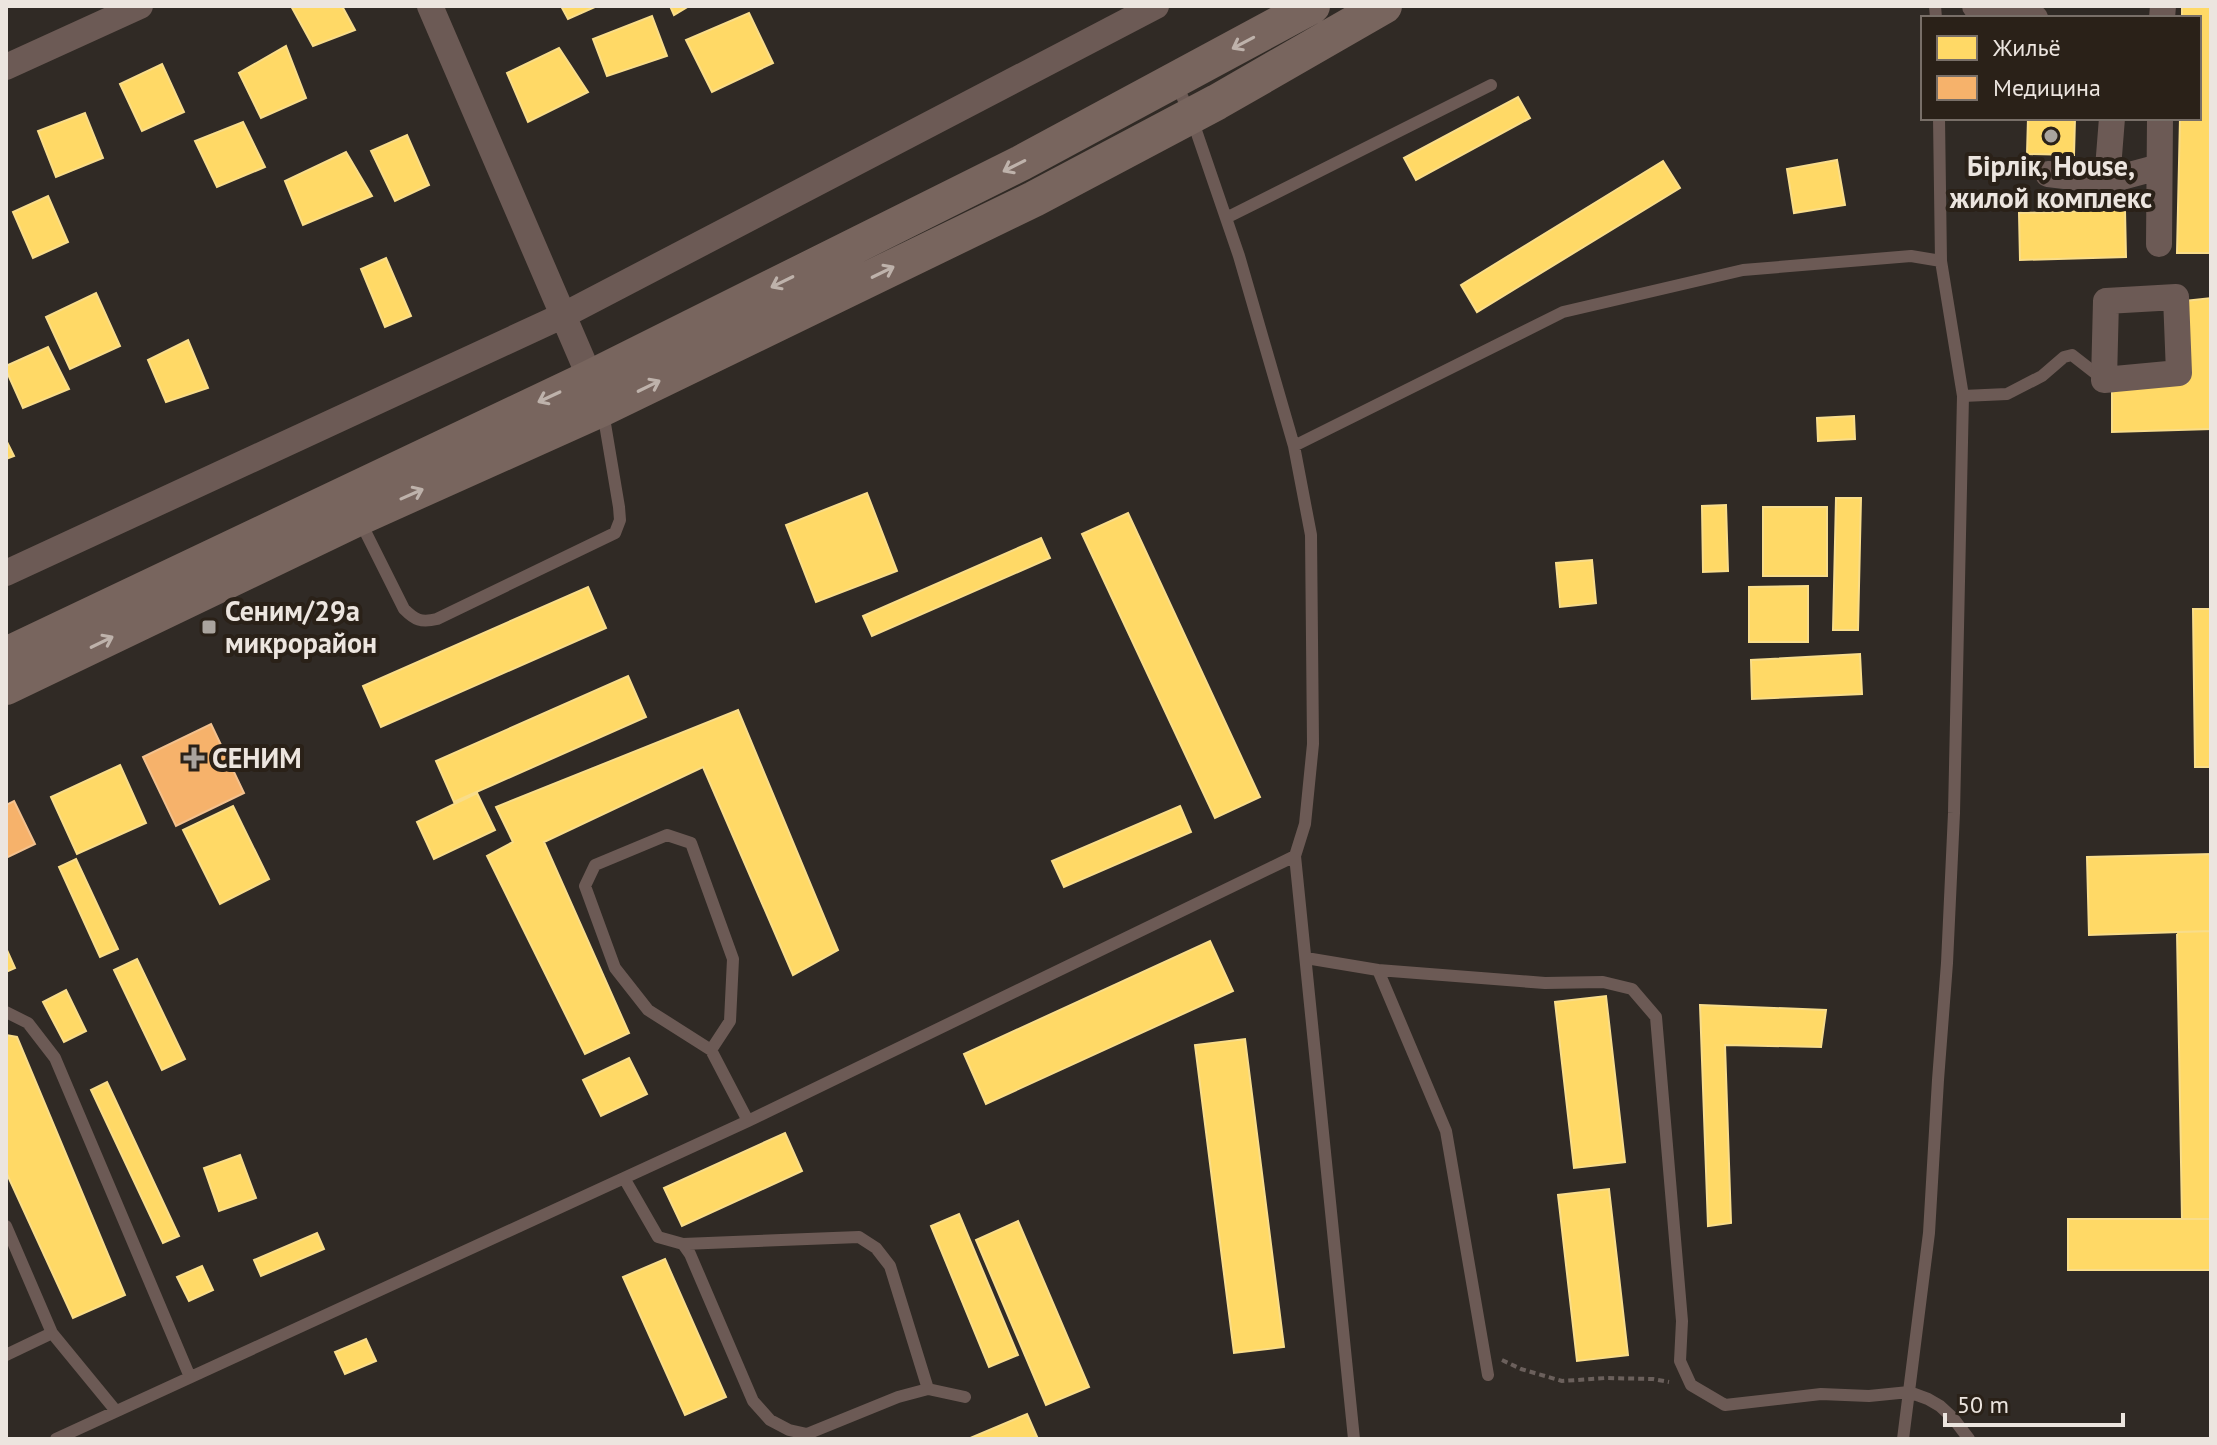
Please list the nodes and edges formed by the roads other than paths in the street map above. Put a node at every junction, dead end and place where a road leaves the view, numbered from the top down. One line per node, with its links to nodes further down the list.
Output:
1 (140, 6): 8 (street)
2 (430, 6): 21 (street)
3 (1156, 6): 21 (street)
4 (1312, 6): 9 (main road, one-way to 9)
5 (1384, 6): 11 (main road)
6 (1975, 6): 7 (street)
7 (2028, 16)
8 (6, 67)
9 (1174, 80): 11 (lane); 23 (main road, one-way to 23)
10 (1491, 85): 18 (lane)
11 (1191, 116): 18 (lane); 23 (main road, one-way to 11)
12 (1939, 120): 20 (lane)
13 (2112, 120): 17 (street)
14 (2160, 120): 15 (street)
15 (2159, 167): 17 (street); 19 (street)
16 (2048, 174): 17 (street)
17 (2107, 181)
18 (1228, 217): 25 (lane)
19 (2159, 244)
20 (1941, 261): 24 (lane); 25 (lane)
21 (564, 315): 23 (street); 27 (street)
22 (2104, 380): 24 (lane)
23 (596, 393): 26 (main road, one-way to 23); 26 (lane); 28 (main road, one-way to 28)
24 (1963, 396): 44 (lane)
25 (1294, 446): 30 (lane)
26 (358, 518): 28 (main road, one-way to 26)
27 (6, 573)
28 (30, 655): 29 (main road)
29 (6, 687)
30 (1295, 856): 31 (lane); 35 (lane)
31 (1306, 958): 32 (lane); 49 (lane)
32 (1378, 970): 41 (lane); 44 (lane)
33 (6, 1012): 42 (lane)
34 (711, 1050): 34 (lane); 35 (lane)
35 (748, 1121): 36 (lane)
36 (624, 1178): 38 (lane); 42 (lane)
37 (6, 1226): 39 (lane)
38 (683, 1244): 43 (lane); 43 (lane)
39 (52, 1333): 40 (lane); 46 (lane)
40 (6, 1355)
41 (1488, 1375)
42 (190, 1377): 46 (lane)
43 (928, 1389): 45 (lane)
44 (1909, 1392): 47 (lane); 50 (lane)
45 (965, 1397)
46 (116, 1411): 48 (lane)
47 (1907, 1438)
48 (56, 1439)
49 (1354, 1439)
50 (1969, 1439)

